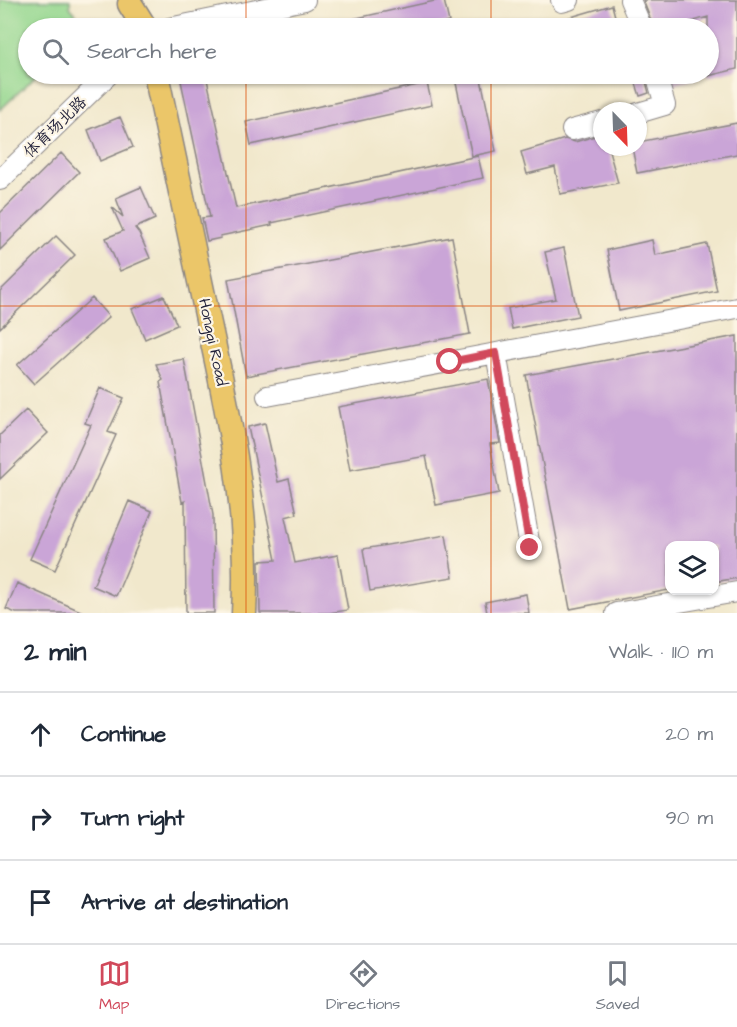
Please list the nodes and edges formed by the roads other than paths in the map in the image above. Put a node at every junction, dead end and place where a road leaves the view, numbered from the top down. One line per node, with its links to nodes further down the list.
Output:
1 (265, 0): 9 (street)
2 (305, 0): 10 (street)
3 (561, 0): 4 (street)
4 (569, 0)
5 (630, 0): 11 (street)
6 (134, 2): 7 (main road); 8 (main road)
7 (135, 18)
8 (146, 18)
9 (190, 18)
10 (204, 18)
11 (638, 18)
12 (86, 84): 20 (street, 体育场北路)
13 (99, 84): 21 (street, 体育场北路)
14 (146, 84): 27 (main road, Hongqi Road)
15 (158, 84): 28 (main road, Hongqi Road)
16 (659, 84): 17 (street)
17 (647, 110)
18 (593, 124): 19 (street)
19 (572, 130)
20 (0, 166)
21 (0, 180)
22 (737, 308): 23 (street)
23 (496, 353): 24 (street); 25 (street)
24 (267, 396)
25 (530, 548)
26 (737, 592): 29 (street)
27 (230, 613)
28 (244, 613)
29 (616, 613)

